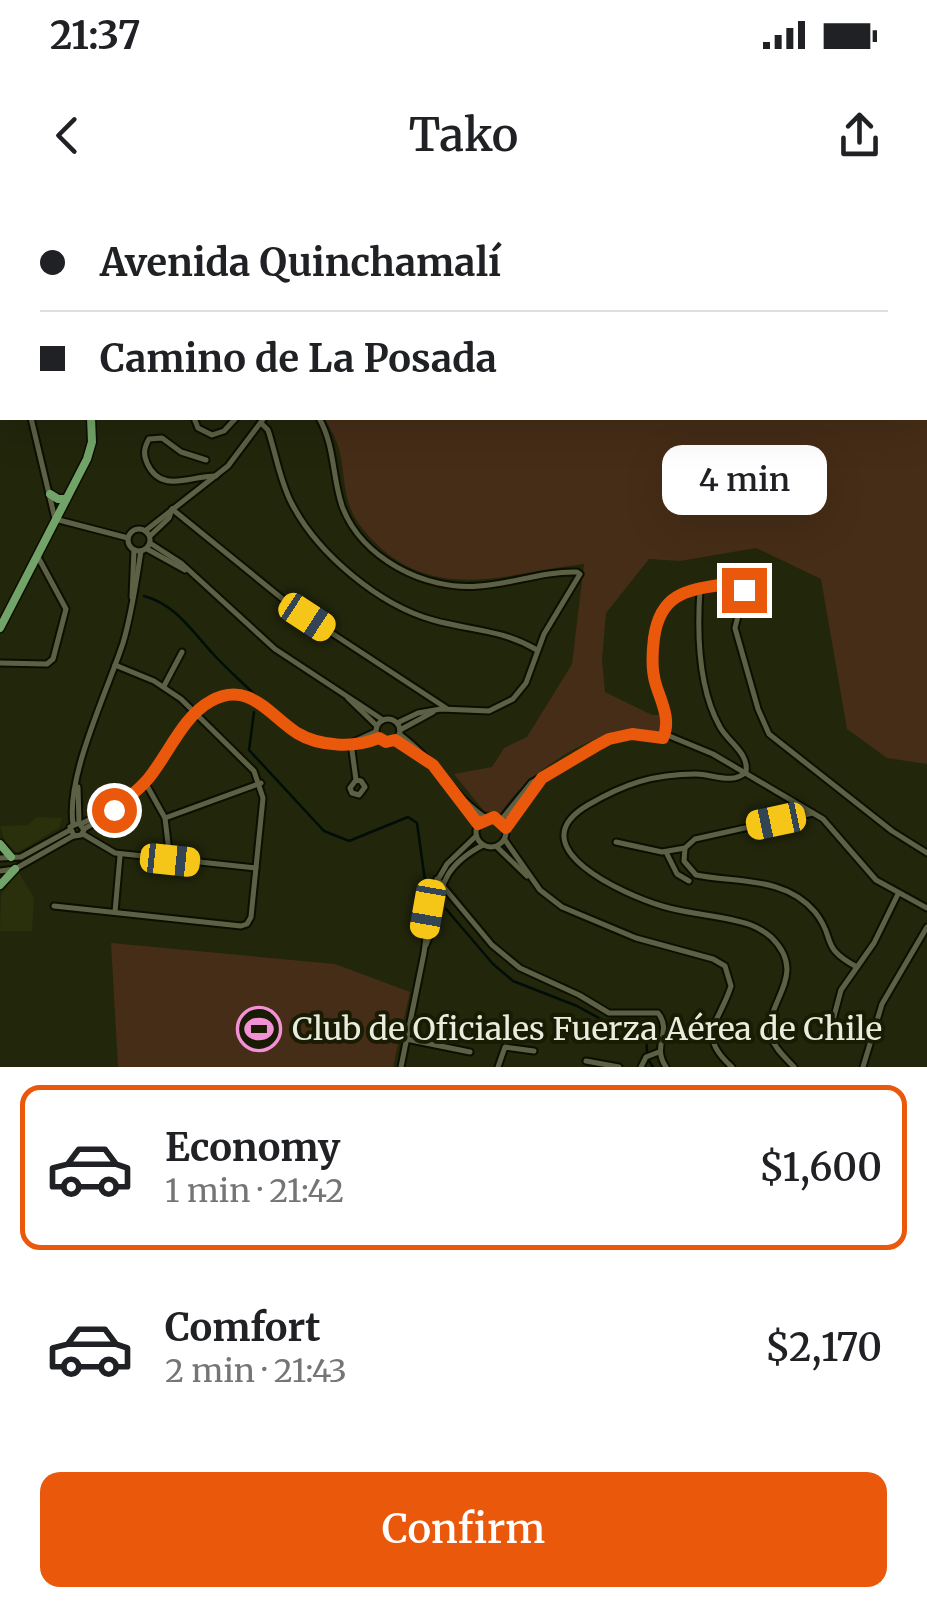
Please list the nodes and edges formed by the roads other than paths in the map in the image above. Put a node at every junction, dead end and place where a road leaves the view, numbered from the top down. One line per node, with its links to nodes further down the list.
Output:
1 (32, 420): 9 (street)
2 (91, 420): 10 (main road)
3 (195, 420): 4 (street)
4 (234, 420)
5 (263, 420): 8 (street); 18 (street)
6 (320, 420): 18 (street)
7 (206, 460): 8 (street)
8 (216, 476): 11 (street)
9 (50, 494): 10 (main road); 12 (street)
10 (66, 499): 12 (main road)
11 (172, 509): 14 (street); 23 (street)
12 (55, 519): 13 (street); 15 (main road)
13 (128, 538): 14 (street); 14 (street)
14 (144, 543): 21 (street); 25 (street)
15 (37, 554): 17 (main road); 20 (street)
16 (700, 589): 27 (street); 29 (street); 50 (street)
17 (0, 628)
18 (537, 650): 23 (street)
19 (182, 652): 22 (street)
20 (0, 663)
21 (116, 666): 22 (street); 40 (street)
22 (164, 686): 24 (street)
23 (446, 708): 26 (street)
24 (196, 713): 28 (street); 32 (street); 33 (street)
25 (379, 729): 26 (street); 26 (street); 28 (street)
26 (398, 732): 34 (street)
27 (666, 735): 29 (street); 30 (street)
28 (350, 743): 31 (street)
29 (746, 773): 35 (street); 80 (street)
30 (542, 778): 38 (street); 41 (street)
31 (356, 780)
32 (145, 783): 36 (street); 40 (street)
33 (260, 783): 36 (street); 56 (street)
34 (458, 793): 37 (street); 39 (street)
35 (813, 813): 48 (street); 62 (street)
36 (166, 818): 54 (street)
37 (486, 818): 38 (street); 39 (street)
38 (501, 820): 41 (street)
39 (478, 824): 42 (street)
40 (78, 828): 51 (street); 52 (street); 55 (street)
41 (506, 828): 43 (street)
42 (476, 836): 46 (street); 59 (street)
43 (504, 840): 47 (street); 58 (street)
44 (616, 842): 49 (street)
45 (0, 844): 52 (main road)
46 (483, 845): 47 (street); 59 (street)
47 (497, 846): 58 (street)
48 (685, 848): 49 (street); 67 (street)
49 (666, 852): 60 (street)
50 (927, 852)
51 (120, 854): 54 (street); 65 (street)
52 (14, 857): 53 (street); 55 (street)
53 (0, 858)
54 (170, 860): 56 (street)
55 (18, 867): 57 (street); 61 (main road)
56 (256, 868): 65 (street)
57 (0, 871)
58 (530, 877): 79 (street)
59 (439, 882): 69 (street); 72 (street)
60 (689, 882)
61 (0, 885)
62 (898, 894): 64 (street); 67 (street)
63 (54, 906): 65 (street)
64 (927, 908)
65 (115, 912)
66 (927, 927): 81 (street)
67 (857, 967): 68 (street)
68 (832, 1024)
69 (406, 1039): 71 (street); 74 (street)
70 (534, 1050): 75 (street)
71 (470, 1052)
72 (659, 1052): 77 (street); 78 (street)
73 (586, 1061): 76 (street)
74 (401, 1067)
75 (498, 1067)
76 (619, 1067)
77 (641, 1067)
78 (666, 1067)
79 (732, 1067)
80 (794, 1067)
81 (862, 1067)

